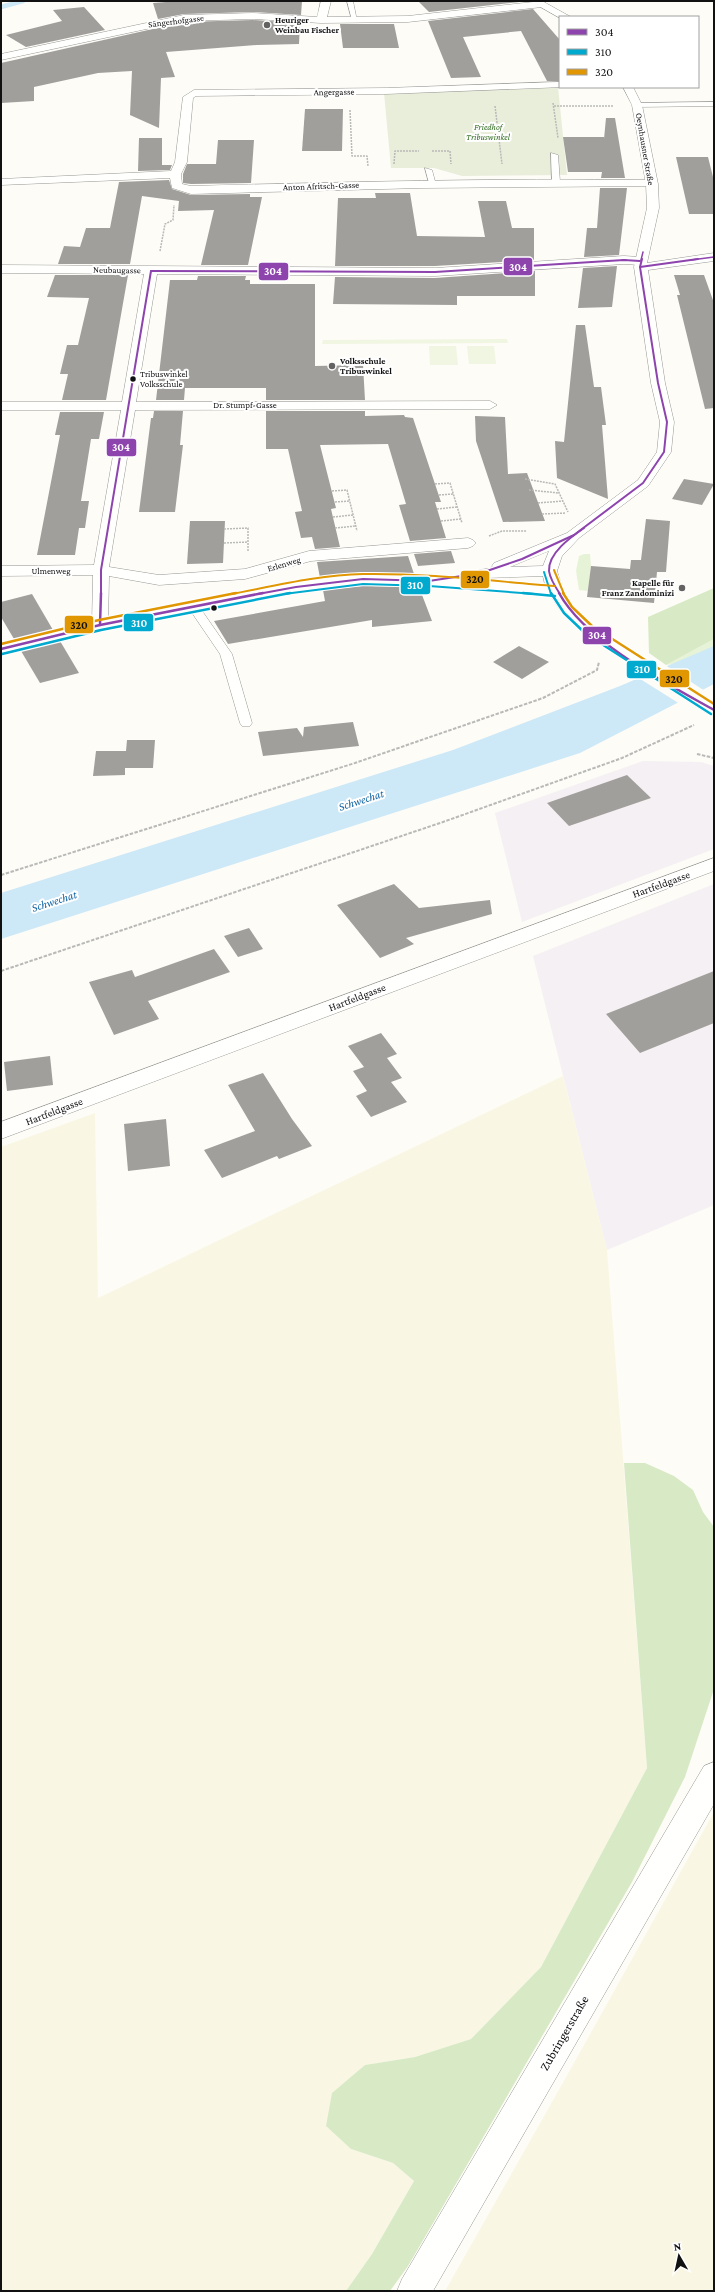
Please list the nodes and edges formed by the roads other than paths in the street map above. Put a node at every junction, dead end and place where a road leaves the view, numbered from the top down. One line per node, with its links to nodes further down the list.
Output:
1 (326, 1): 5 (street)
2 (350, 1): 6 (lane)
3 (538, 2): 4 (street); 6 (street, Sängerhofgasse)
4 (564, 15)
5 (321, 20): 6 (street, Sängerhofgasse); 7 (street, Sängerhofgasse)
6 (355, 20)
7 (1, 57)
8 (559, 85): 14 (street, Angergasse)
9 (629, 88): 11 (street, Oeynhausner Straße)
10 (714, 104): 11 (lane)
11 (638, 105): 18 (street, Oeynhausner Straße)
12 (554, 156): 16 (lane)
13 (428, 170): 17 (lane)
14 (175, 174): 15 (street); 17 (street, Anton Afritsch-Gasse)
15 (1, 182)
16 (556, 182): 17 (street, Anton Afritsch-Gasse); 18 (street, Anton Afritsch-Gasse)
17 (433, 183)
18 (652, 184): 21 (street, Oeynhausner Straße)
19 (714, 254): 21 (street)
20 (714, 257): 21 (street)
21 (641, 260): 23 (street, Neubaugasse); 27 (street, Oeynhausner Straße)
22 (1, 269): 23 (street, Neubaugasse)
23 (151, 271): 24 (street)
24 (127, 405): 25 (street, Dr. Stumpf-Gasse); 26 (street, Dr. Stumpf-Gasse); 29 (street)
25 (490, 405)
26 (1, 406)
27 (574, 535): 31 (street, Oeynhausner Straße); 32 (street)
28 (468, 543): 29 (street, Erlenweg)
29 (101, 570): 30 (street, Ulmenweg); 36 (street)
30 (1, 571)
31 (549, 571): 32 (street); 34 (street)
32 (481, 573): 33 (street)
33 (429, 581): 34 (street); 35 (street)
34 (556, 591): 38 (street)
35 (194, 608): 36 (street); 39 (lane)
36 (100, 625): 37 (street)
37 (1, 649)
38 (714, 710)
39 (246, 722)
40 (714, 864): 41 (street, Hartfeldgasse)
41 (1, 1131)
42 (714, 1776): 43 (street, Zubringerstraße)
43 (414, 2291)

